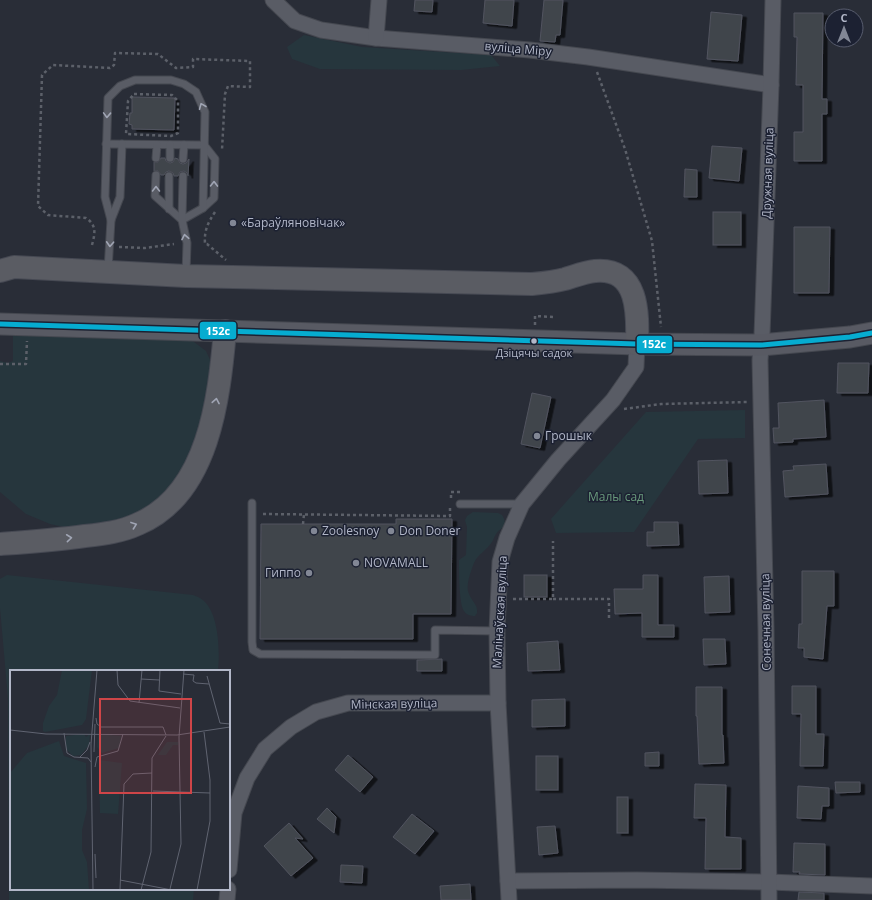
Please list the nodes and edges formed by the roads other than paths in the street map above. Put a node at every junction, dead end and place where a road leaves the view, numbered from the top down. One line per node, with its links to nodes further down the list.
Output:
1 (273, 0): 4 (street, вуліца Міру)
2 (379, 0): 4 (street)
3 (773, 0): 5 (street, Дружная вуліца)
4 (376, 38): 5 (street, вуліца Міру)
5 (771, 85): 29 (street, Дружная вуліца)
6 (106, 144): 7 (lane); 11 (lane, one-way to 6); 20 (lane)
7 (122, 144): 8 (lane); 20 (lane)
8 (157, 144): 9 (lane); 12 (lane)
9 (170, 144): 10 (lane); 13 (lane)
10 (184, 144): 11 (lane); 14 (lane)
11 (204, 145): 18 (lane); 18 (lane, one-way to 11)
12 (156, 158)
13 (170, 158)
14 (183, 159)
15 (156, 175): 19 (lane, one-way to 15)
16 (169, 176): 19 (lane)
17 (183, 176): 21 (lane)
18 (203, 208): 21 (lane)
19 (169, 209): 21 (lane)
20 (111, 220): 23 (lane, one-way to 23)
21 (182, 220): 24 (lane, one-way to 21)
22 (5, 266): 23 (highway)
23 (108, 272): 24 (highway)
24 (186, 276): 28 (highway)
25 (0, 324): 26 (main road)
26 (225, 331): 28 (main road); 33 (highway, one-way to 26)
27 (872, 333): 29 (main road)
28 (637, 344): 29 (main road); 32 (street, Малінаўская вуліца)
29 (761, 345): 38 (street, Сонечная вуліца)
30 (252, 503): 34 (lane)
31 (460, 504): 32 (lane)
32 (522, 504): 34 (street, Малінаўская вуліца)
33 (0, 544)
34 (497, 631): 35 (street, Малінаўская вуліца)
35 (498, 703): 36 (street, Мінская вуліца); 37 (street, Малінаўская вуліца)
36 (230, 859)
37 (508, 881): 38 (street); 42 (street, Малінаўская вуліца)
38 (769, 882): 39 (street); 43 (street, Сонечная вуліца)
39 (872, 886)
40 (228, 890): 41 (street)
41 (227, 900)
42 (508, 900)
43 (769, 900)

